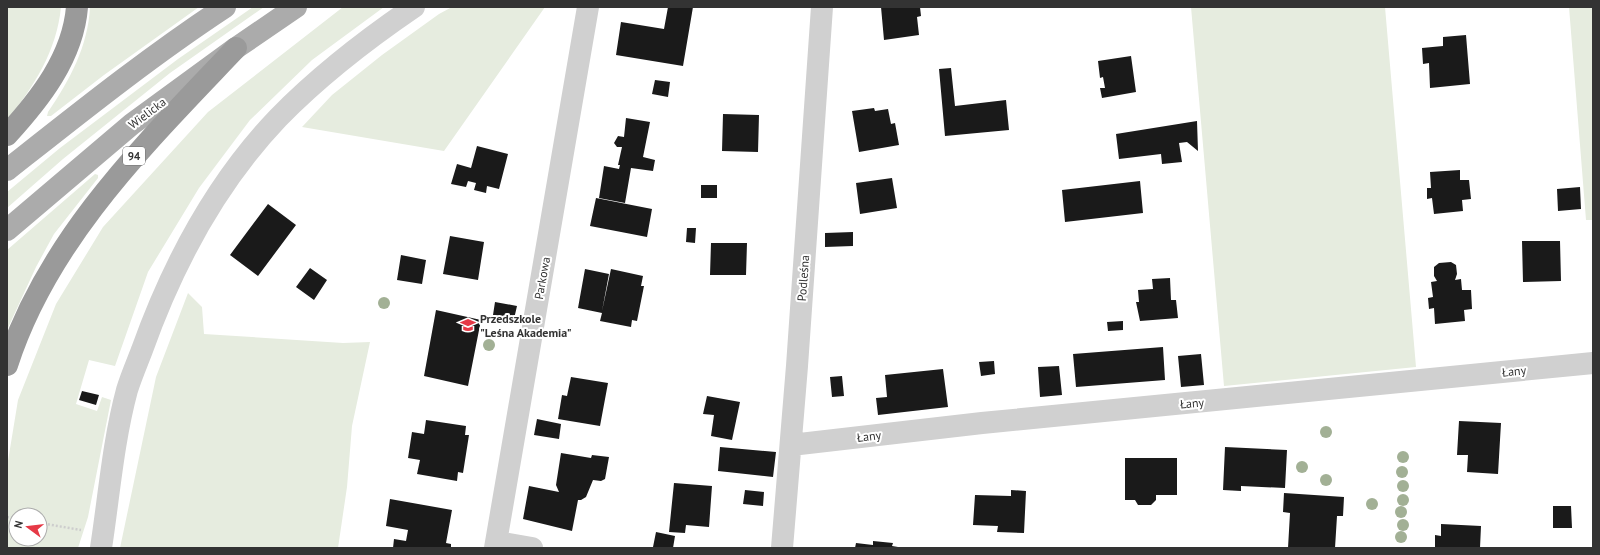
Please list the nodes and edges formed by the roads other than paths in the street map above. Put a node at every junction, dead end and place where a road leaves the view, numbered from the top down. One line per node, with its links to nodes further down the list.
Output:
1 (77, 7): 8 (highway)
2 (225, 7): 9 (main road)
3 (296, 7): 7 (main road, Wielicka / 94)
4 (414, 7): 15 (street)
5 (588, 7): 14 (street, Parkowa)
6 (822, 7): 13 (street, Podleśna)
7 (236, 48): 10 (main road, Wielicka); 12 (highway, 94)
8 (7, 135)
9 (7, 170)
10 (7, 230)
11 (1593, 363): 13 (street, Łany)
12 (7, 366)
13 (791, 445): 17 (street, Podleśna)
14 (495, 545): 16 (street)
15 (100, 548)
16 (532, 548)
17 (782, 548)

